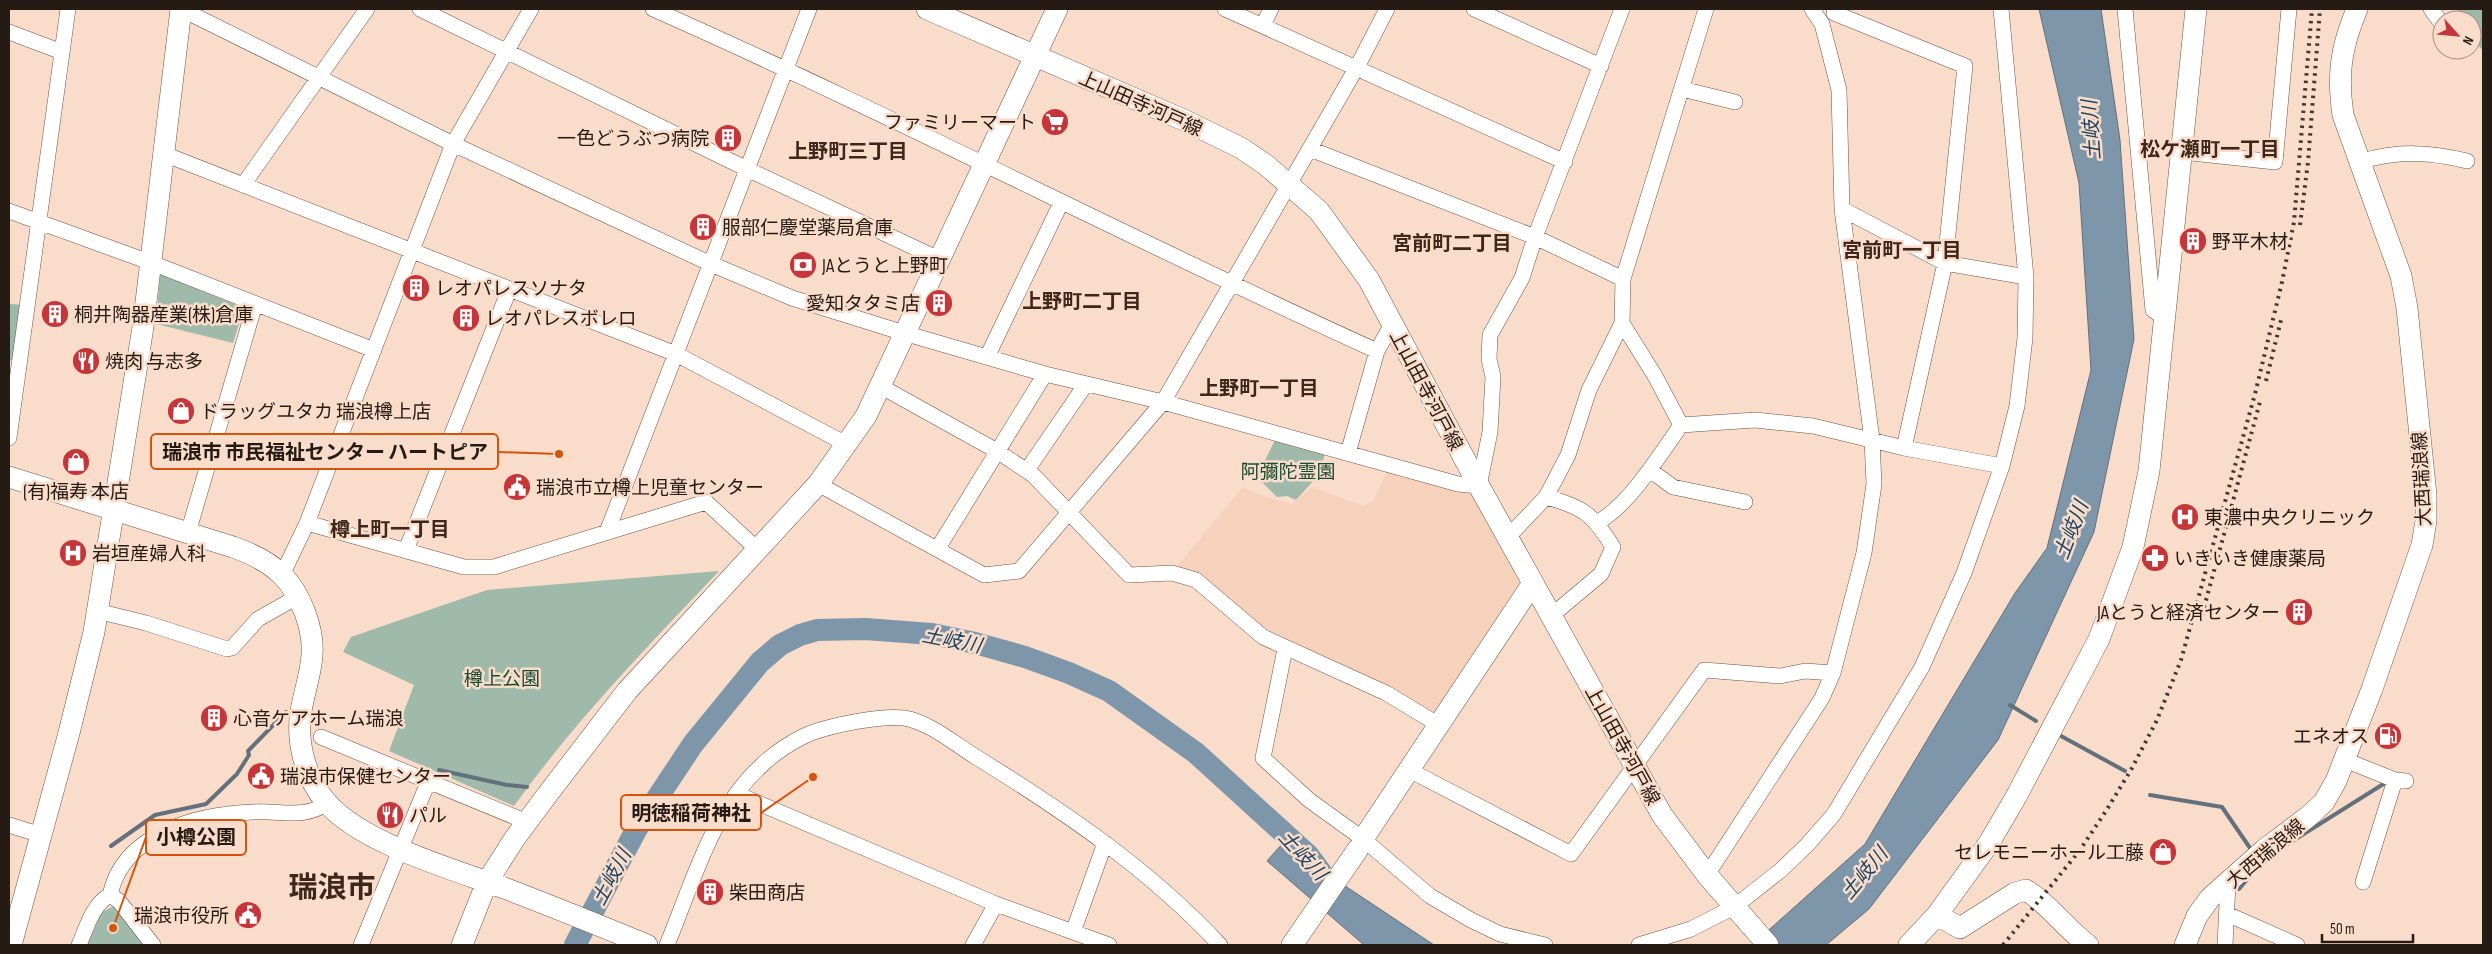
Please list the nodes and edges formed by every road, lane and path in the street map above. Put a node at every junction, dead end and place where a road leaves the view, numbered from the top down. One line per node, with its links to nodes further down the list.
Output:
1 (68, 9): 27 (street)
2 (181, 9): 32 (street); 38 (street)
3 (367, 9): 32 (street)
4 (420, 9): 26 (street)
5 (531, 9): 26 (street)
6 (653, 9): 31 (street)
7 (809, 9): 31 (street)
8 (927, 9): 28 (street, 上山田寺河戸線)
9 (1057, 9): 28 (street)
10 (1226, 9): 24 (street)
11 (1271, 9): 24 (street)
12 (1387, 9): 30 (street)
13 (1474, 9): 29 (street)
14 (1622, 9): 29 (street)
15 (1706, 9): 33 (street)
16 (1812, 9): 23 (street)
17 (2001, 9): 56 (street)
18 (2125, 9): 61 (street)
19 (2196, 9): 37 (street)
20 (2289, 9): 37 (street)
21 (2357, 9): 41 (street, 大西瑞浪線)
22 (1835, 11): 23 (street); 54 (street)
23 (1822, 24): 47 (street)
24 (1263, 25): 30 (street)
25 (9, 32): 27 (street)
26 (506, 51): 35 (street); 43 (street)
27 (62, 52): 49 (street)
28 (1035, 56): 42 (street); 44 (street, 上山田寺河戸線)
29 (1601, 66): 40 (street)
30 (1356, 67): 36 (street); 40 (street)
31 (787, 68): 42 (street); 43 (street)
32 (319, 79): 35 (street); 45 (street)
33 (1682, 88): 34 (street); 57 (street)
34 (1735, 102)
35 (453, 144): 51 (street); 55 (street)
36 (1310, 149): 44 (street); 50 (street)
37 (2183, 152): 61 (street)
38 (164, 154): 45 (street); 53 (street)
39 (2467, 161): 41 (street)
40 (1565, 162): 50 (street)
41 (2360, 162): 107 (street, 大西瑞浪線)
42 (985, 166): 46 (street); 52 (street)
43 (748, 169): 52 (street); 55 (street)
44 (1289, 184): 58 (street); 63 (street, 上山田寺河戸線)
45 (243, 185): 51 (street)
46 (1061, 203): 58 (street); 68 (street)
47 (1842, 210): 54 (street); 75 (street)
48 (9, 211): 49 (street)
49 (37, 221): 53 (street); 74 (street)
50 (1535, 237): 57 (street); 85 (street)
51 (411, 252): 59 (street); 65 (street)
52 (941, 260): 64 (street)
53 (152, 263): 60 (street); 88 (street)
54 (1946, 263): 56 (street); 77 (street)
55 (711, 264): 64 (street); 67 (street)
56 (2026, 277): 80 (street)
57 (1623, 280): 62 (street)
58 (1231, 285): 66 (street); 72 (street)
59 (509, 290): 67 (street); 97 (street)
60 (255, 304): 65 (street); 93 (street)
61 (2165, 318): 127 (street)
62 (1622, 323): 73 (street); 86 (street)
63 (1392, 324): 66 (street); 85 (street, 上山田寺河戸線)
64 (904, 333): 68 (street); 71 (street)
65 (374, 350): 91 (street)
66 (1377, 352): 79 (street)
67 (676, 354): 76 (street); 92 (street)
68 (987, 357): 69 (street)
69 (1045, 374): 70 (street); 78 (street)
70 (1086, 384): 72 (street); 81 (street)
71 (880, 386): 76 (street); 78 (street)
72 (1163, 402): 79 (street); 89 (street)
73 (1681, 425): 75 (street); 82 (street)
74 (9, 438)
75 (1872, 440): 77 (street); 104 (street)
76 (848, 445): 84 (street)
77 (1904, 448): 80 (street)
78 (998, 451): 81 (street); 95 (street)
79 (1348, 453): 85 (street)
80 (2002, 466): 125 (street)
81 (1027, 470): 89 (street)
82 (1650, 470): 87 (street); 90 (street)
83 (9, 476): 88 (street)
84 (818, 484): 95 (street); 96 (street)
85 (1479, 486): 94 (street, 上山田寺河戸線)
86 (1546, 497): 90 (street); 94 (street)
87 (1745, 502)
88 (112, 510): 93 (street); 101 (street)
89 (1070, 512): 95 (street); 103 (street)
90 (1598, 522): 102 (street)
91 (307, 523): 97 (street); 98 (street)
92 (607, 532): 96 (street); 97 (street)
93 (188, 533): 98 (street)
94 (1508, 538): 99 (street, 上山田寺河戸線)
95 (938, 548)
96 (757, 549): 113 (street)
97 (406, 550)
98 (282, 576): 100 (street)
99 (1533, 583): 102 (street, 上山田寺河戸線); 105 (street)
100 (297, 597): 101 (street); 112 (street)
101 (97, 611): 115 (street)
102 (1551, 616): 108 (street, 上山田寺河戸線)
103 (1285, 649): 105 (street); 117 (street)
104 (1833, 673): 108 (street); 119 (street)
105 (1439, 725): 109 (street)
106 (322, 737): 110 (street)
107 (2345, 760): 120 (street); 121 (street, 大西瑞浪線)
108 (1633, 764): 109 (street); 119 (street, 上山田寺河戸線)
109 (1410, 770): 117 (street)
110 (429, 780): 113 (street); 118 (street)
111 (737, 794): 116 (street); 124 (street); 135 (street)
112 (326, 803): 118 (street); 123 (street)
113 (527, 822): 122 (street)
114 (9, 825): 115 (street)
115 (41, 835): 129 (street)
116 (1106, 844): 128 (street); 138 (street)
117 (1361, 844): 139 (street); 140 (street)
118 (400, 849): 122 (street); 132 (street)
119 (1707, 875): 125 (street, 上山田寺河戸線)
120 (2363, 882)
121 (2228, 883): 126 (street); 145 (street, 大西瑞浪線)
122 (496, 885): 133 (street); 134 (street)
123 (110, 895): 130 (street); 131 (street)
124 (996, 904): 128 (street); 136 (street)
125 (1736, 908): 141 (street); 142 (street, 上山田寺河戸線)
126 (2227, 914): 146 (street); 147 (street)
127 (1937, 915): 143 (street); 144 (street)
128 (1073, 932): 137 (street)
129 (11, 945)
130 (79, 945)
131 (153, 945)
132 (361, 945)
133 (462, 945)
134 (646, 945)
135 (668, 945)
136 (973, 945)
137 (1109, 945)
138 (1220, 945)
139 (1292, 945)
140 (1546, 945)
141 (1639, 945)
142 (1768, 945)
143 (1909, 945)
144 (2088, 945)
145 (2185, 945)
146 (2225, 945)
147 (2297, 945)

